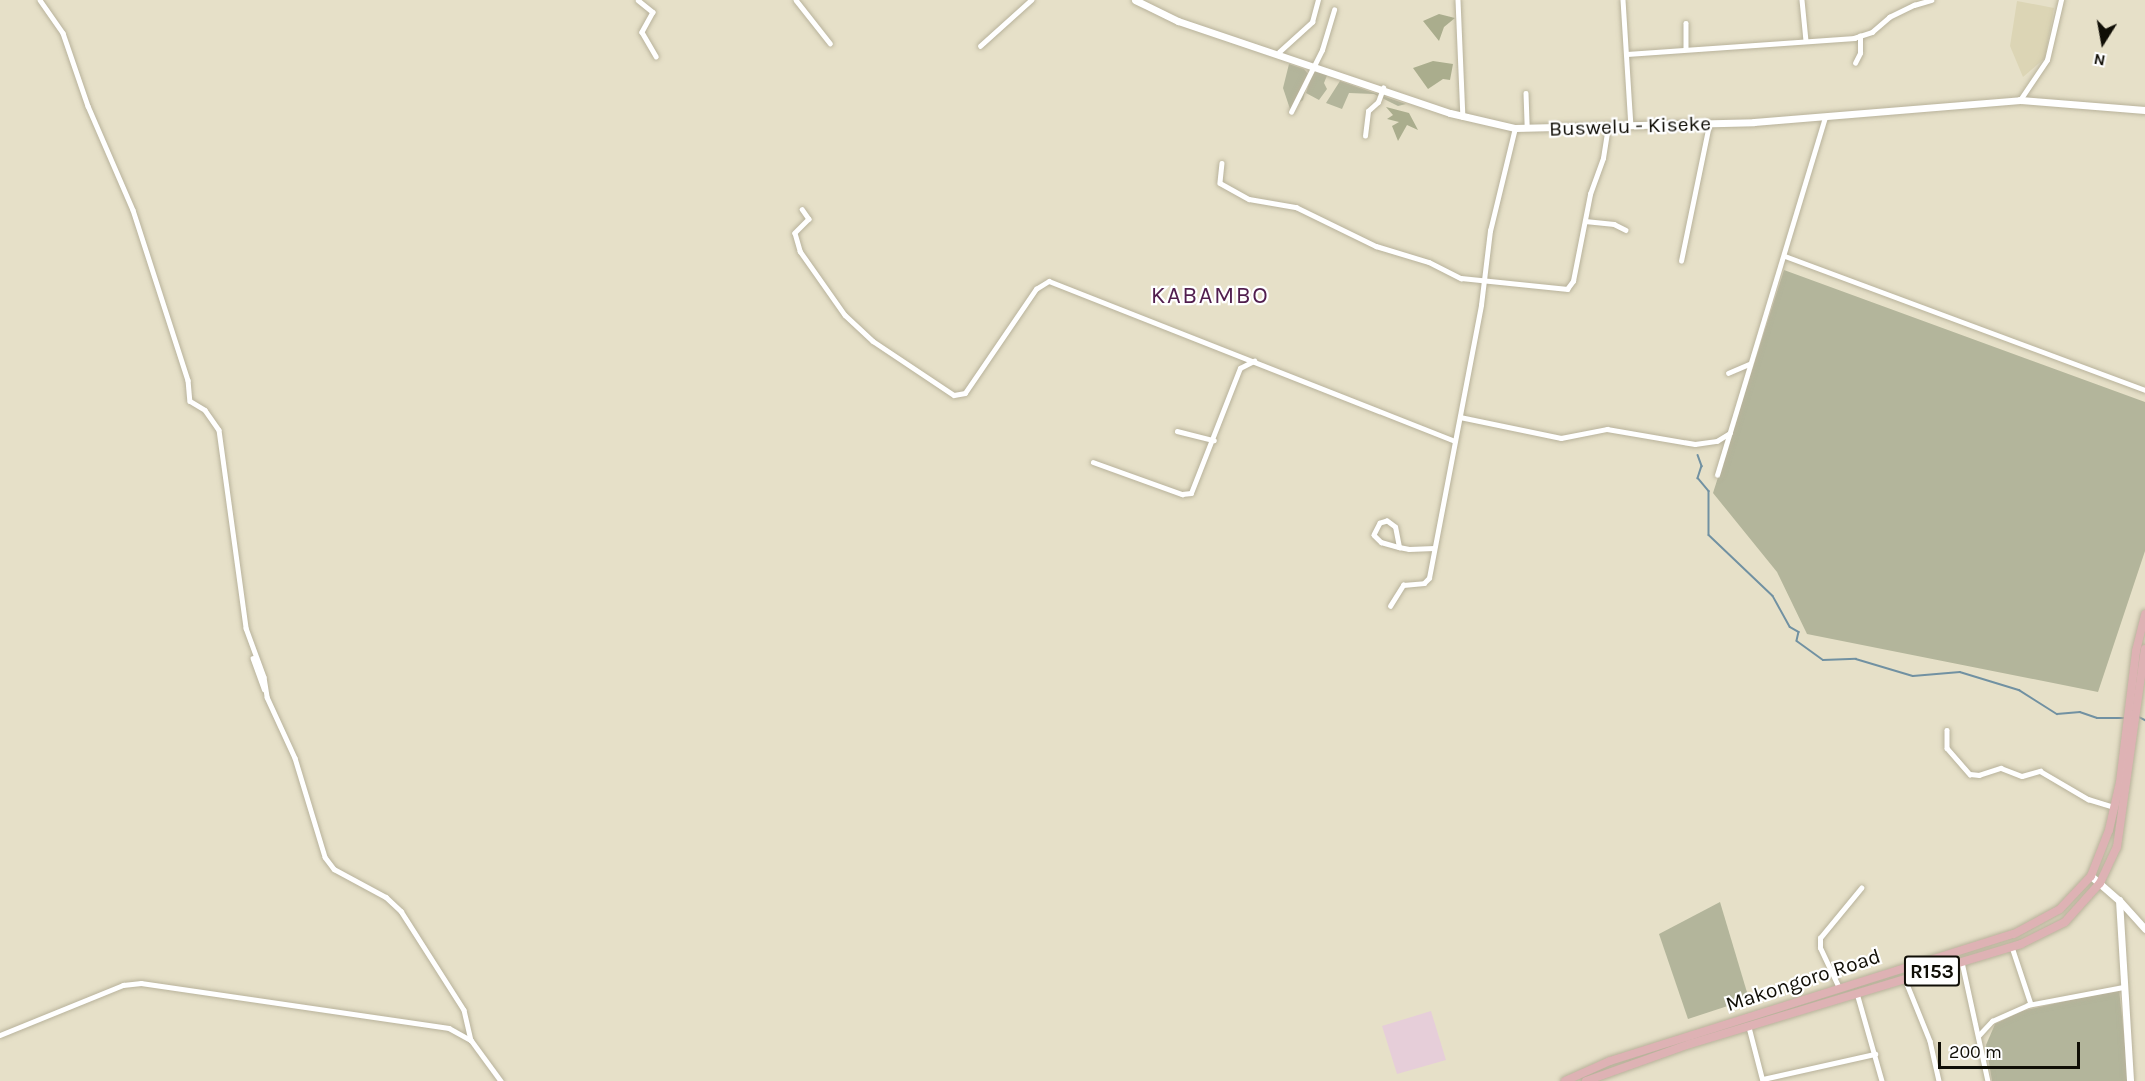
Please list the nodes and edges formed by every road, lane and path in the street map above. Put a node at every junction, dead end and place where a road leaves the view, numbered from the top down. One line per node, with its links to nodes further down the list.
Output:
1 (40, 0): 79 (street)
2 (638, 0): 21 (street)
3 (796, 0): 16 (street)
4 (1032, 0): 17 (street)
5 (1135, 0): 19 (main road, Buswelu - Kiseke)
6 (1318, 0): 19 (street)
7 (1458, 0): 29 (street)
8 (1623, 0): 20 (street)
9 (1802, 0): 15 (street)
10 (1931, 0): 14 (street)
11 (2061, 0): 26 (street)
12 (1334, 10): 23 (street)
13 (1686, 23): 18 (street)
14 (1860, 36): 15 (street); 22 (street)
15 (1806, 41): 18 (street)
16 (830, 43)
17 (980, 46)
18 (1686, 48): 20 (street)
19 (1279, 52): 23 (main road, Buswelu - Kiseke)
20 (1628, 54): 33 (street)
21 (656, 56)
22 (1854, 63)
23 (1316, 64): 24 (main road, Buswelu - Kiseke); 28 (street)
24 (1383, 88): 29 (main road, Buswelu - Kiseke); 36 (street)
25 (1526, 93): 35 (street)
26 (2020, 100): 27 (main road, Buswelu - Kiseke); 30 (main road, Buswelu - Kiseke)
27 (2145, 110)
28 (1291, 112)
29 (1463, 117): 34 (main road, Buswelu - Kiseke)
30 (1825, 118): 31 (main road, Buswelu - Kiseke); 41 (street)
31 (1709, 124): 33 (main road, Buswelu - Kiseke); 42 (street)
32 (1608, 126): 33 (main road, Buswelu - Kiseke); 35 (main road, Buswelu - Kiseke); 39 (street)
33 (1631, 126)
34 (1515, 128): 35 (main road, Buswelu - Kiseke); 43 (street)
35 (1527, 128)
36 (1365, 136)
37 (1222, 162): 43 (street)
38 (802, 209): 44 (street)
39 (1585, 221): 40 (street); 43 (street)
40 (1626, 230)
41 (1785, 256): 45 (street); 47 (street)
42 (1682, 261)
43 (1485, 278): 48 (street)
44 (1254, 361): 51 (street); 52 (street)
45 (1749, 364): 46 (street); 50 (street)
46 (1728, 373)
47 (2145, 390)
48 (1460, 417): 50 (street); 52 (street)
49 (1177, 431): 51 (street)
50 (1730, 433): 54 (street)
51 (1214, 440): 53 (street)
52 (1455, 441): 56 (street)
53 (1093, 462)
54 (1717, 475)
55 (1399, 547): 55 (street); 56 (street)
56 (1434, 548): 57 (street)
57 (1390, 606)
58 (2145, 614): 60 (main road, Makongoro Road / R153)
59 (2145, 649): 60 (main road, Makongoro Road / R153)
60 (2133, 699): 61 (main road, Makongoro Road / R153)
61 (2130, 727): 63 (main road, Makongoro Road / R153); 65 (main road, Makongoro Road / R153)
62 (1947, 730): 63 (street)
63 (2115, 807): 64 (main road, Makongoro Road / R153)
64 (2091, 876): 65 (main road); 73 (main road, Makongoro Road / R153)
65 (2100, 883): 67 (main road); 69 (main road, Makongoro Road / R153)
66 (1861, 888): 73 (street)
67 (2119, 900): 68 (main road); 72 (main road)
68 (2145, 929)
69 (2012, 947): 70 (main road, Makongoro Road / R153); 75 (street)
70 (1962, 962): 71 (main road, Makongoro Road / R153); 78 (street)
71 (1905, 980): 74 (main road, Makongoro Road / R153); 87 (street)
72 (2123, 987): 75 (street); 89 (main road)
73 (1839, 988): 81 (main road, Makongoro Road / R153)
74 (1857, 993): 76 (main road, Makongoro Road / R153); 80 (street)
75 (2031, 1004): 78 (street)
76 (1749, 1026): 82 (main road, Makongoro Road / R153); 83 (street)
77 (0, 1035): 79 (street)
78 (1979, 1035): 88 (street)
79 (471, 1040): 84 (street)
80 (1875, 1054): 83 (street); 86 (street)
81 (1588, 1069): 82 (main road); 85 (main road, Makongoro Road / R153)
82 (1590, 1080)
83 (1763, 1080)
84 (501, 1081)
85 (1565, 1081)
86 (1882, 1081)
87 (1939, 1081)
88 (1988, 1081)
89 (2130, 1081)

